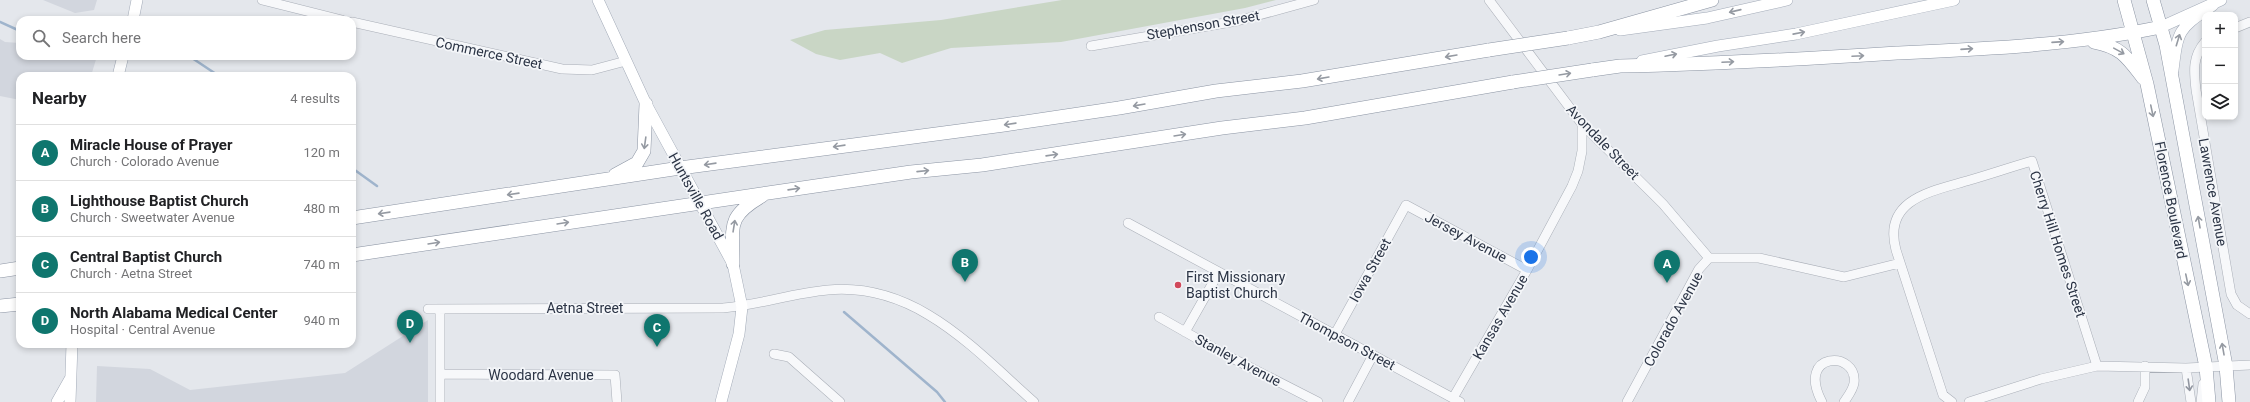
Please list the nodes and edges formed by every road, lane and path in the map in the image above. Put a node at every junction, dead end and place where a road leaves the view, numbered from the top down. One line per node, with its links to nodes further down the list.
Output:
1 (137, 0): 12 (main road)
2 (262, 0): 13 (street)
3 (598, 0): 24 (main road, Huntsville Road)
4 (1314, 0): 21 (street, Stephenson Street)
5 (1489, 0): 30 (street, Avondale Street)
6 (1712, 0): 18 (highway)
7 (1787, 0): 18 (main road, one-way to 18)
8 (1954, 0): 25 (main road, one-way to 8)
9 (2124, 0): 19 (highway, Florence Boulevard)
10 (2153, 0): 16 (highway, Florence Boulevard)
11 (2217, 2): 16 (main road); 27 (main road, one-way to 11)
12 (134, 16)
13 (326, 16)
14 (2250, 22): 17 (street)
15 (356, 23): 24 (street, Commerce Street)
16 (2161, 27): 19 (highway); 27 (highway, Florence Boulevard)
17 (2238, 27)
18 (1599, 32): 31 (highway, one-way to 31, bridge)
19 (2134, 32): 20 (highway); 28 (highway, Florence Boulevard)
20 (2082, 40): 25 (highway, one-way to 20); 28 (highway, one-way to 28)
21 (1091, 46)
22 (2202, 46): 51 (street, Lawrence Avenue)
23 (122, 60): 26 (main road)
24 (626, 61): 29 (main road, Huntsville Road)
25 (1620, 66): 33 (highway, one-way to 25, bridge)
26 (119, 72)
27 (2172, 78): 61 (highway, Florence Boulevard, one-way to 27)
28 (2147, 84): 62 (highway, Florence Boulevard, one-way to 62)
29 (646, 104): 31 (main road, Huntsville Road); 32 (highway, one-way to 32)
30 (1582, 124): 39 (street, Avondale Street); 43 (street, Kansas Avenue)
31 (680, 168): 32 (highway); 34 (main road, Huntsville Road)
32 (604, 180): 36 (highway, one-way to 36)
33 (768, 193): 34 (highway); 40 (highway, one-way to 33)
34 (700, 203): 38 (highway, one-way to 34); 40 (main road, Huntsville Road)
35 (1406, 205): 43 (street, Jersey Avenue); 54 (street, Iowa Street)
36 (356, 217)
37 (1128, 223): 45 (street, Thompson Street)
38 (356, 254)
39 (1710, 258): 41 (street); 77 (street, Colorado Avenue)
40 (733, 264): 48 (main road, Huntsville Road)
41 (1900, 264): 59 (street, Cherry Hill Homes Street); 66 (street, Cherry Hill Homes Street)
42 (16, 269): 44 (highway)
43 (1527, 270): 67 (street, Kansas Avenue)
44 (0, 271)
45 (1219, 272): 53 (street); 54 (street, Thompson Street)
46 (16, 304): 47 (highway)
47 (0, 306)
48 (742, 307): 50 (street, Aetna Street); 72 (main road, Huntsville Road); 74 (street, Aetna Street)
49 (428, 309): 50 (street, Aetna Street)
50 (440, 309): 64 (street)
51 (2250, 314)
52 (1159, 317): 53 (street, Stanley Avenue)
53 (1185, 332): 75 (street, Stanley Avenue)
54 (1335, 334): 57 (street, Thompson Street)
55 (72, 348): 65 (main road)
56 (774, 354): 73 (street)
57 (1373, 355): 67 (street, Thompson Street); 76 (street)
58 (2250, 365): 61 (street)
59 (2096, 366): 60 (street); 81 (street)
60 (2145, 366): 63 (street); 82 (street)
61 (2226, 366): 62 (street); 86 (highway, Florence Boulevard)
62 (2206, 367): 63 (street); 84 (street); 85 (highway, Florence Boulevard)
63 (2186, 368): 83 (street, one-way to 83)
64 (440, 374): 70 (street); 71 (street, Woodard Avenue)
65 (70, 379): 68 (main road); 69 (main road)
66 (1941, 398): 80 (street, Cherry Hill Homes Street)
67 (1456, 400)
68 (57, 402)
69 (70, 402)
70 (440, 402)
71 (617, 402)
72 (721, 402)
73 (840, 402)
74 (1034, 402)
75 (1318, 402)
76 (1348, 402)
77 (1627, 402)
78 (1822, 402): 79 (street)
79 (1844, 402)
80 (1952, 402)
81 (1969, 402)
82 (2138, 402)
83 (2191, 402)
84 (2201, 402)
85 (2209, 402)
86 (2229, 402)

